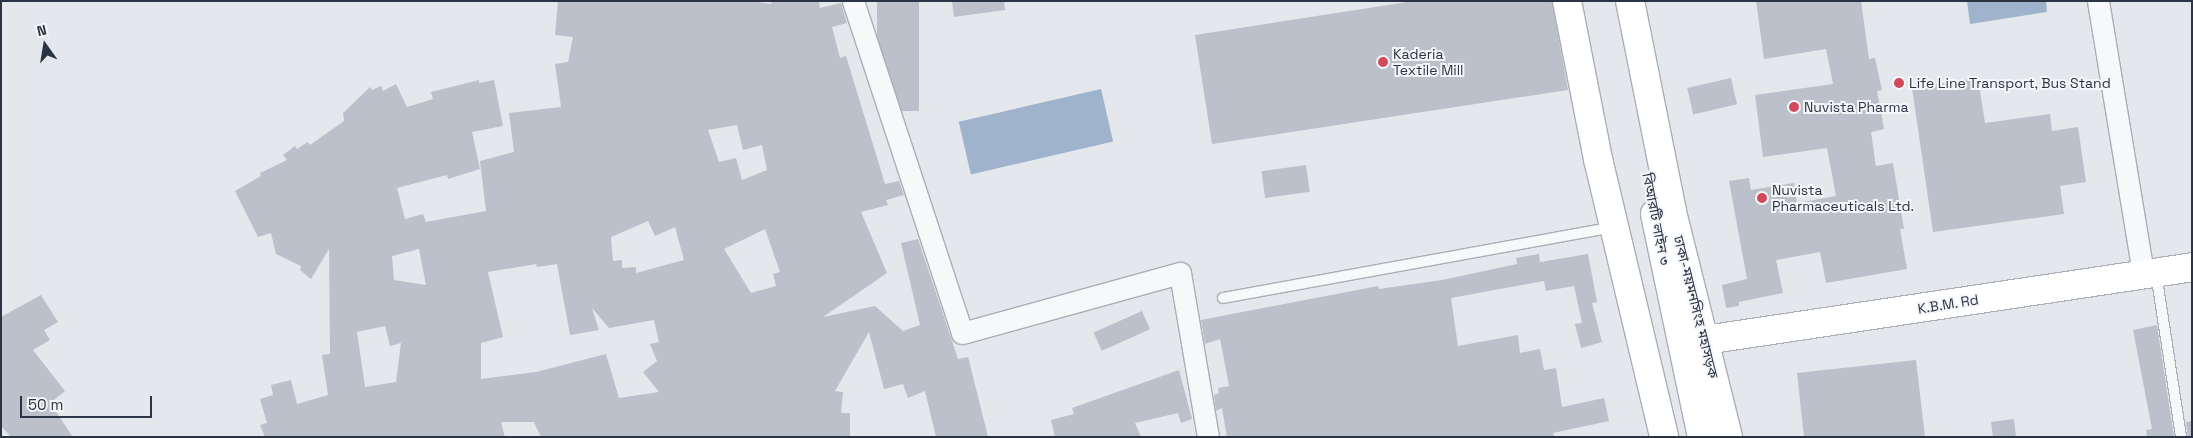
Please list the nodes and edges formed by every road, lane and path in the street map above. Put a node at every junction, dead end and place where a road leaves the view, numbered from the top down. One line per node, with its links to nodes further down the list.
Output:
1 (853, 1): 11 (street)
2 (1567, 1): 6 (main road)
3 (1614, 1): 13 (main road, বিআরটি লাইন ৩)
4 (1630, 1): 10 (main road, ঢাকা-ময়মনসিংহ মহাসড়ক)
5 (2098, 1): 8 (street)
6 (1614, 227): 9 (lane); 12 (main road)
7 (2192, 267): 8 (main road, K.B.M. Rd)
8 (2150, 273): 10 (main road, K.B.M. Rd); 15 (lane)
9 (1223, 298)
10 (1705, 340): 14 (main road, ঢাকা-ময়মনসিংহ মহাসড়ক)
11 (1208, 437)
12 (1664, 437)
13 (1702, 437)
14 (1728, 437)
15 (2181, 437)

